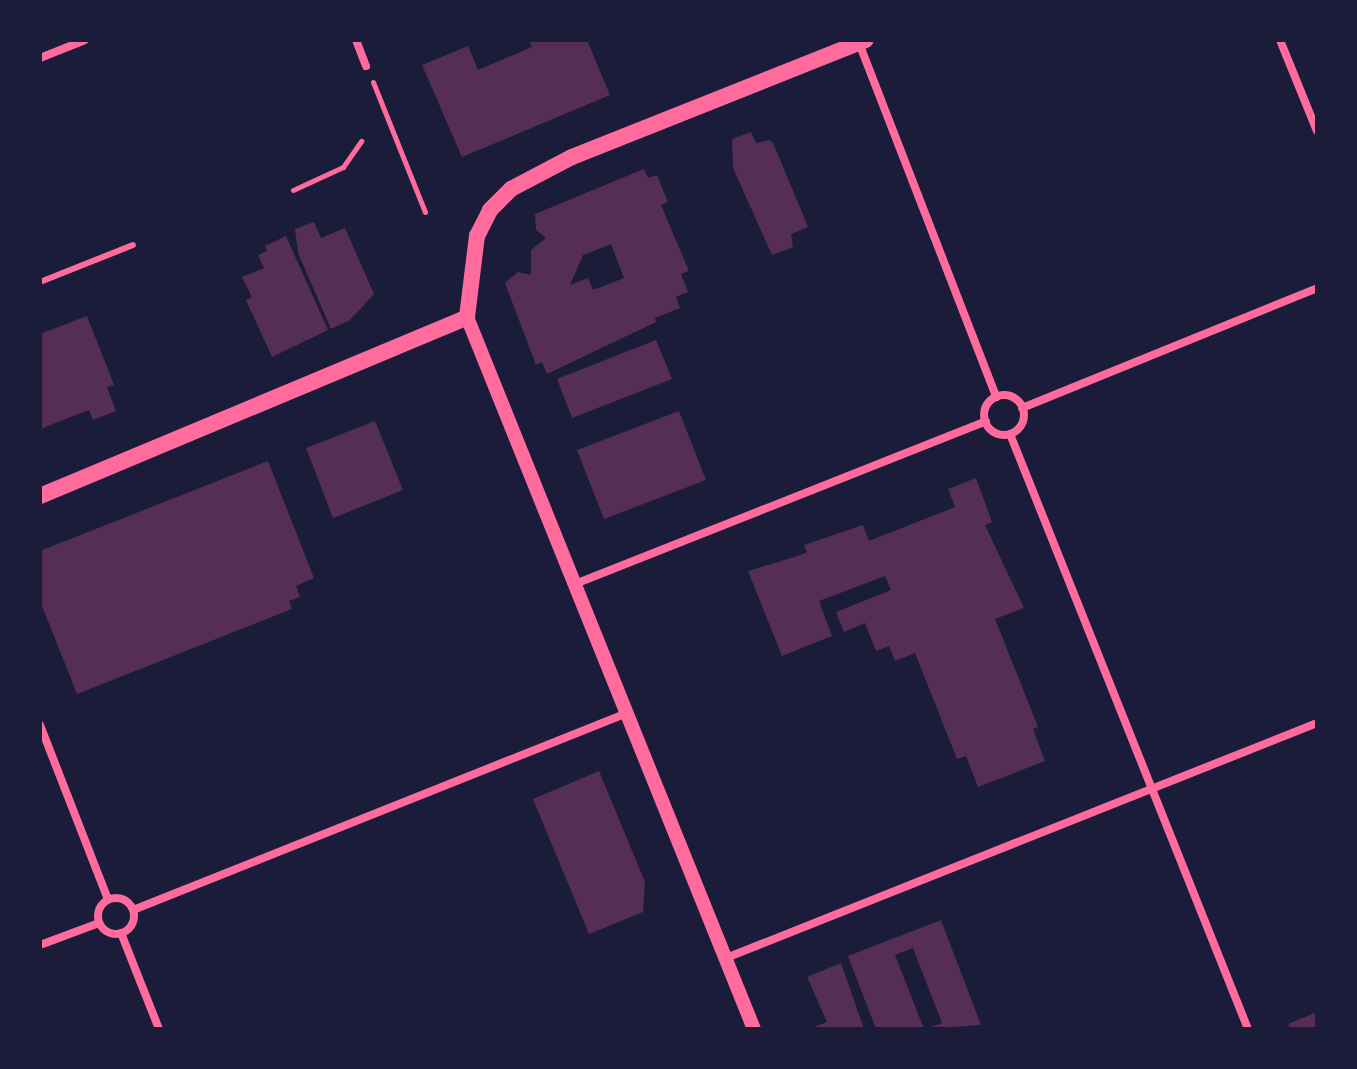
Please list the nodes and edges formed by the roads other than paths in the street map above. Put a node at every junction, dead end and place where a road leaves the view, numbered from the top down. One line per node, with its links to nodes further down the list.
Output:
1 (85, 40): 5 (street)
2 (356, 40): 6 (street)
3 (1280, 40): 7 (street)
4 (863, 42): 11 (main road); 12 (street)
5 (40, 58)
6 (366, 66)
7 (1317, 131)
8 (133, 245): 9 (lane)
9 (40, 282)
10 (1317, 288): 13 (street)
11 (467, 317): 16 (main road); 17 (street)
12 (996, 397): 13 (street); 14 (street)
13 (1022, 408): 15 (street)
14 (986, 421): 15 (street); 17 (street)
15 (1010, 434): 21 (street)
16 (40, 496)
17 (575, 584): 18 (street)
18 (627, 713): 23 (street); 27 (street)
19 (1317, 723): 21 (street)
20 (40, 725): 22 (street)
21 (1152, 790): 27 (street); 30 (street)
22 (108, 899): 23 (street); 24 (street)
23 (133, 910): 25 (street)
24 (99, 923): 25 (street); 26 (street)
25 (121, 933): 28 (street)
26 (40, 945)
27 (726, 958): 29 (street)
28 (159, 1029)
29 (754, 1029)
30 (1248, 1029)

